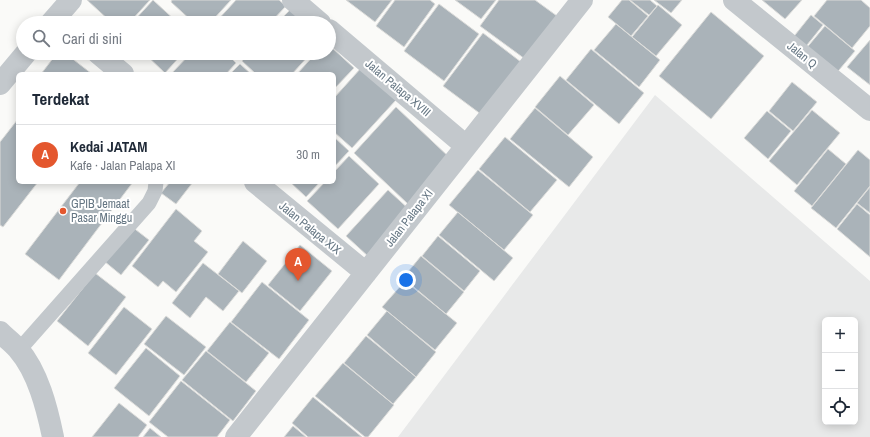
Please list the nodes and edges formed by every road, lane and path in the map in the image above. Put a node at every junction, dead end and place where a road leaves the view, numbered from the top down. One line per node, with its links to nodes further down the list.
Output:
1 (71, 0): 5 (street)
2 (293, 0): 6 (street)
3 (734, 0): 12 (street, Jalan Q)
4 (572, 4): 13 (street, Jalan Palapa XI)
5 (60, 16)
6 (312, 16)
7 (336, 36): 13 (street, Jalan Palapa XVIII)
8 (20, 60): 11 (street)
9 (106, 60): 10 (street)
10 (121, 72)
11 (0, 84)
12 (870, 110)
13 (466, 146): 16 (street, Jalan Palapa XI)
14 (156, 184): 18 (lane)
15 (257, 184): 16 (street, Jalan Palapa XIX)
16 (366, 273): 20 (street, Jalan Palapa XI)
17 (0, 332): 18 (street)
18 (19, 350): 19 (street)
19 (53, 437)
20 (236, 437)

